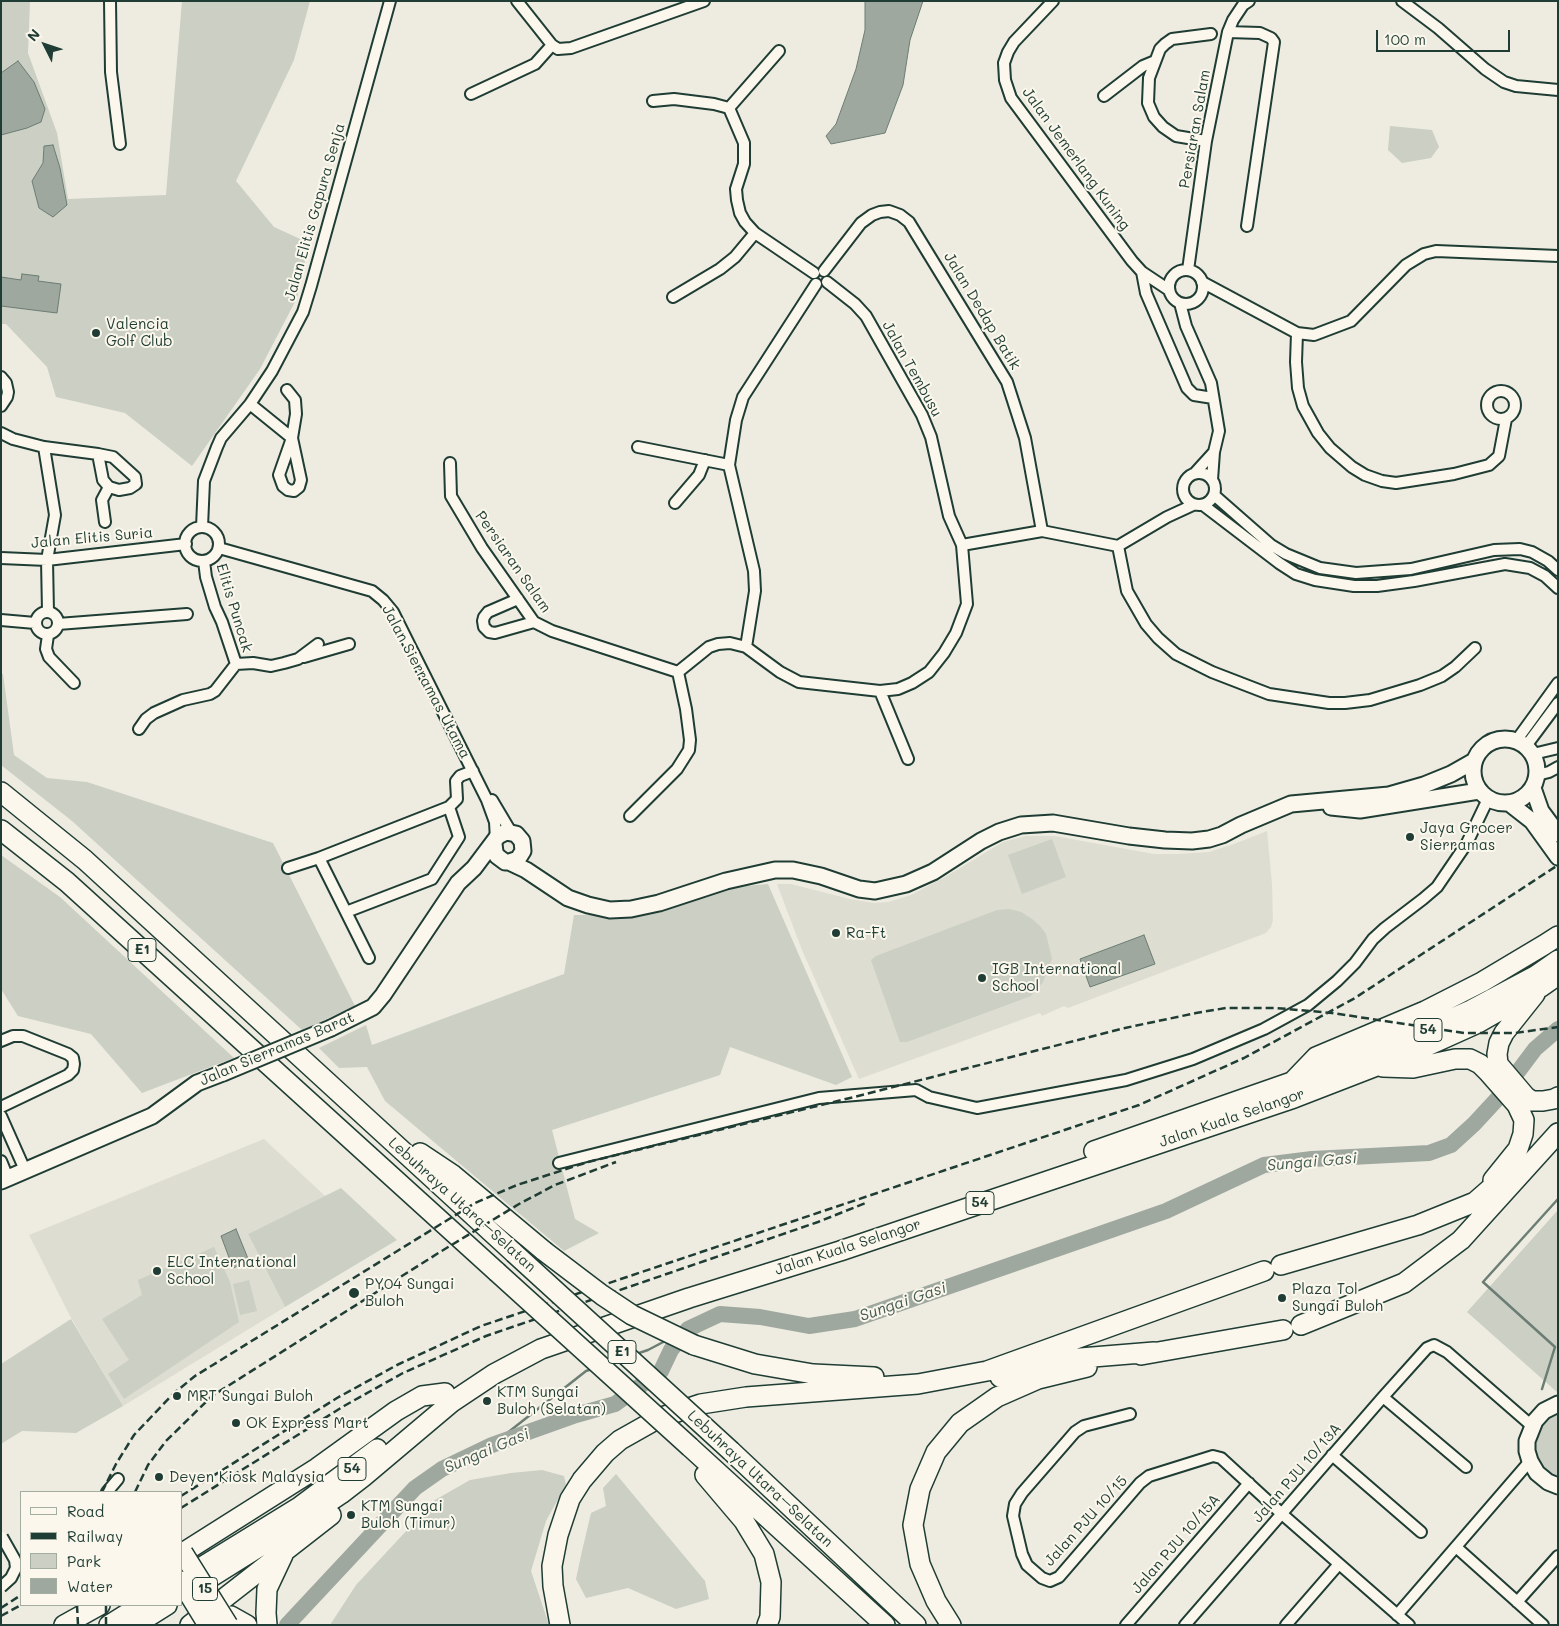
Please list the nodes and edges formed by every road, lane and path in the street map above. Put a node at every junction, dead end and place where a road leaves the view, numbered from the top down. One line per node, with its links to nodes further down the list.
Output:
1 (110, 1): 19 (street)
2 (390, 1): 41 (street, Jalan Elitis Gapura Senja)
3 (517, 1): 10 (street)
4 (704, 1): 10 (street)
5 (1053, 1): 25 (street, Jalan Jemerlang Kuning)
6 (1249, 1): 8 (street, Persiaran Salam)
7 (1402, 1): 13 (street)
8 (1228, 32): 18 (street, Persiaran Salam); 20 (street)
9 (1211, 34): 12 (street)
10 (552, 45): 14 (street)
11 (779, 51): 17 (street)
12 (1155, 62): 15 (street); 18 (street)
13 (1558, 90)
14 (471, 94)
15 (1104, 96)
16 (653, 101): 17 (street)
17 (729, 108): 21 (street)
18 (1206, 142): 23 (street, Persiaran Salam)
19 (120, 144)
20 (1247, 226)
21 (755, 233): 24 (street); 33 (street)
22 (1558, 256): 37 (street)
23 (1188, 270): 26 (street); 29 (street)
24 (819, 272): 28 (street); 30 (street); 62 (street, Jalan Dedap Batik)
25 (1142, 272): 27 (street, Jalan Jemerlang Kuning); 40 (street)
26 (1174, 275): 27 (street); 31 (street)
27 (1153, 278): 31 (street, Jalan Jemerlang Kuning)
28 (827, 282): 30 (street); 64 (street, Jalan Tembusu)
29 (1202, 282): 32 (street); 34 (street)
30 (816, 284): 51 (street)
31 (1169, 290): 35 (street)
32 (1226, 294): 34 (street); 37 (street)
33 (673, 297)
34 (1198, 299): 35 (street); 36 (street)
35 (1180, 303): 36 (street)
36 (1186, 326): 40 (street)
37 (1297, 333): 43 (street)
38 (1, 377): 42 (street)
39 (287, 390): 41 (street)
40 (1213, 398): 47 (street)
41 (250, 404): 61 (street, Jalan Elitis Gapura Senja)
42 (1, 406)
43 (1506, 419)
44 (1, 433): 45 (street)
45 (44, 447): 48 (street); 68 (street)
46 (638, 447): 49 (street)
47 (1214, 452): 52 (street); 53 (street)
48 (98, 454): 54 (street); 54 (street)
49 (705, 460): 51 (street); 57 (street)
50 (450, 463): 72 (street, Persiaran Salam)
51 (729, 465): 82 (street)
52 (1194, 474): 53 (street); 55 (street)
53 (1212, 480): 56 (street)
54 (109, 487): 60 (street)
55 (1183, 495): 58 (street); 59 (street)
56 (1214, 495): 58 (street); 70 (street)
57 (675, 503)
58 (1198, 505): 59 (street); 71 (street)
59 (1167, 516): 65 (street)
60 (105, 522)
61 (202, 527): 63 (street); 66 (street)
62 (1042, 531): 64 (street); 65 (street)
63 (186, 544): 68 (street, Jalan Elitis Suria); 69 (street)
64 (962, 545): 89 (street)
65 (1118, 546): 83 (street)
66 (219, 548): 69 (street); 97 (street, Jalan Sierramas Utama)
67 (1, 558): 68 (street, Jalan Elitis Suria)
68 (47, 560): 73 (street)
69 (204, 560): 85 (street, Elitis Puncak)
70 (1558, 570)
71 (1558, 588)
72 (518, 599): 76 (street, Persiaran Salam); 76 (street)
73 (48, 612): 77 (street); 78 (street)
74 (187, 614): 78 (street)
75 (1, 620): 77 (street)
76 (534, 622): 86 (street, Persiaran Salam)
77 (35, 623): 79 (street)
78 (58, 624): 79 (street)
79 (48, 635): 87 (street)
80 (318, 644): 84 (street)
81 (349, 644): 84 (street)
82 (746, 647): 86 (street); 89 (street)
83 (1475, 648)
84 (298, 659): 85 (street)
85 (236, 664): 91 (street)
86 (678, 672): 105 (street)
87 (74, 683)
88 (1558, 683): 92 (street)
89 (880, 691): 94 (street)
90 (1558, 703): 92 (street)
91 (139, 729)
92 (1525, 747): 93 (street); 95 (street); 98 (street)
93 (1558, 748)
94 (908, 759)
95 (1474, 761): 101 (street); 102 (street)
96 (1558, 767): 98 (street)
97 (472, 771): 99 (street, Jalan Sierramas Utama); 104 (street)
98 (1535, 782): 103 (street); 106 (street)
99 (480, 786): 108 (street, Jalan Sierramas Utama); 110 (street, Jalan Sierramas Utama)
100 (1, 792): 134 (highway, Lebuhraya Utara–Selatan / E1)
101 (1483, 795): 102 (street); 103 (street); 137 (street)
102 (1318, 803): 117 (street)
103 (1509, 804): 106 (street)
104 (449, 807): 113 (street); 118 (street)
105 (630, 816)
106 (1536, 816): 109 (street); 112 (street)
107 (1, 830): 149 (highway, Lebuhraya Utara–Selatan / E1, bridge)
108 (511, 832): 110 (street); 111 (street)
109 (1558, 834)
110 (495, 842): 114 (street); 116 (street, Jalan Sierramas Barat)
111 (523, 851): 114 (street); 117 (street)
112 (1558, 857)
113 (318, 858): 115 (street); 118 (street)
114 (505, 861): 116 (street, Jalan Sierramas Barat); 117 (street)
115 (288, 868)
116 (474, 868): 138 (street, Jalan Sierramas Barat, bridge)
117 (541, 880)
118 (346, 912): 120 (street)
119 (1558, 936): 127 (highway)
120 (369, 958)
121 (1558, 960): 127 (highway, Jalan Kuala Selangor / 54)
122 (1558, 975): 123 (highway, Jalan Kuala Selangor / 54)
123 (1541, 987): 125 (highway, Jalan Kuala Selangor / 54); 126 (highway)
124 (1, 1041): 130 (street)
125 (1378, 1066): 126 (highway); 153 (highway, Jalan Kuala Selangor / 54)
126 (1493, 1068): 129 (highway)
127 (1290, 1084): 144 (highway, Jalan Kuala Selangor / 54)
128 (1558, 1097): 129 (highway)
129 (1521, 1101): 140 (highway)
130 (1, 1107)
131 (1, 1116): 138 (street)
132 (1558, 1118): 140 (highway)
133 (1558, 1133): 141 (highway)
134 (392, 1140): 142 (highway, bridge); 190 (highway, Lebuhraya Utara–Selatan / E1, bridge)
135 (1558, 1148): 141 (highway)
136 (1, 1161): 139 (street)
137 (559, 1163)
138 (25, 1170): 139 (street, Jalan Sierramas Barat)
139 (5, 1179)
140 (1475, 1202): 142 (highway)
141 (1461, 1240): 143 (highway)
142 (1035, 1352): 186 (highway)
143 (1154, 1352): 187 (highway); 191 (highway)
144 (445, 1393): 163 (highway); 167 (highway, Jalan Kuala Selangor / 54)
145 (1383, 1397): 148 (street, Jalan PJU 10/13A); 150 (street, Jalan PJU 10/13A); 152 (street)
146 (1558, 1404): 148 (street)
147 (1130, 1414): 155 (street, Jalan PJU 10/15)
148 (1532, 1426): 151 (street)
149 (689, 1452): 188 (highway); 189 (highway, Lebuhraya Utara–Selatan / E1)
150 (1332, 1455): 158 (street, Jalan PJU 10/13A); 159 (street)
151 (1530, 1461): 156 (street); 161 (street)
152 (1466, 1467)
153 (363, 1477): 162 (highway); 170 (highway, Jalan Kuala Selangor / 54)
154 (118, 1479): 157 (street)
155 (1249, 1483): 158 (street, Jalan PJU 10/15); 192 (street, Jalan PJU 10/15A)
156 (1558, 1486)
157 (108, 1491)
158 (1282, 1514): 165 (street, Jalan PJU 10/15); 193 (street, Jalan PJU 10/13A)
159 (1421, 1532)
160 (2, 1537): 169 (street, bridge)
161 (1456, 1547): 171 (street); 176 (street)
162 (284, 1552): 181 (highway); 185 (highway)
163 (182, 1553): 183 (highway, 15, bridge)
164 (1558, 1556): 171 (street)
165 (1339, 1564): 176 (street, Jalan PJU 10/15); 194 (street)
166 (20, 1573): 169 (street)
167 (182, 1580)
168 (182, 1583): 182 (highway, 15, bridge)
169 (1, 1587)
170 (182, 1595)
171 (1517, 1602): 196 (street)
172 (98, 1606): 177 (highway)
173 (99, 1606): 178 (highway)
174 (139, 1606): 179 (highway)
175 (165, 1606): 180 (highway)
176 (1397, 1615): 195 (street, Jalan PJU 10/15)
177 (64, 1625)
178 (81, 1625)
179 (109, 1625)
180 (135, 1625)
181 (190, 1625)
182 (207, 1625): 184 (highway)
183 (228, 1625)
184 (247, 1625)
185 (267, 1625)
186 (560, 1625)
187 (571, 1625)
188 (767, 1625)
189 (885, 1625)
190 (916, 1625)
191 (951, 1625)
192 (1126, 1625)
193 (1185, 1625)
194 (1286, 1625)
195 (1409, 1625)
196 (1543, 1625)

